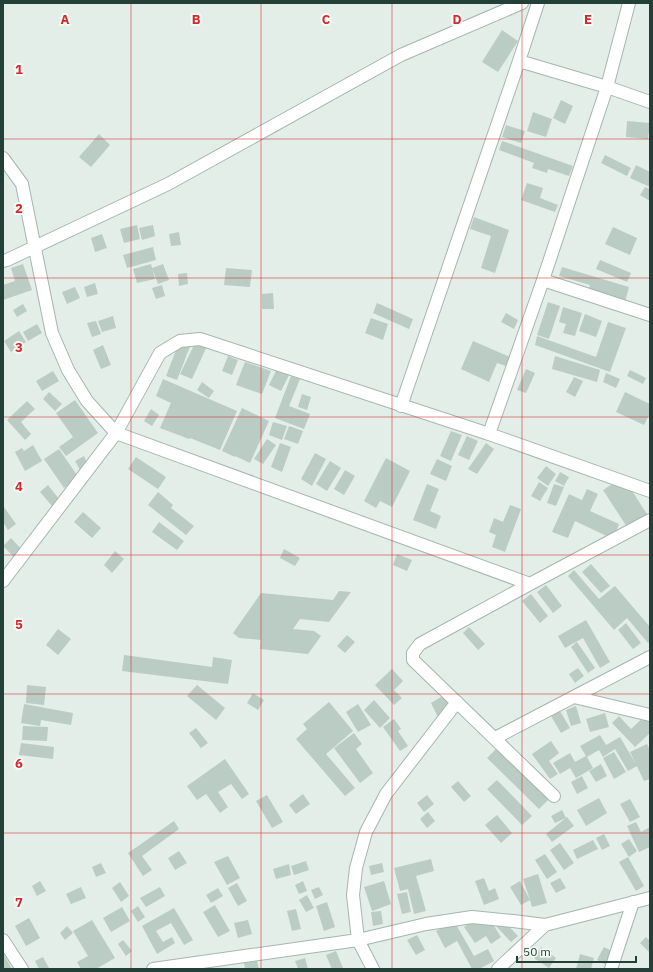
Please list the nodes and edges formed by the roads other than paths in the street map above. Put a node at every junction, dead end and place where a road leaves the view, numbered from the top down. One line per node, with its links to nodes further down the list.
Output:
1 (522, 3): 8 (street)
2 (538, 3): 4 (street)
3 (629, 3): 5 (street)
4 (520, 61): 5 (street); 12 (street)
5 (607, 87): 6 (street); 10 (street)
6 (650, 102)
7 (3, 158): 8 (street)
8 (34, 247): 9 (street); 13 (street)
9 (3, 261)
10 (543, 280): 11 (street); 14 (street)
11 (650, 315)
12 (402, 406): 13 (street); 14 (street)
13 (116, 433): 17 (street); 18 (street)
14 (489, 434): 15 (street)
15 (650, 491)
16 (650, 520): 18 (street)
17 (3, 581)
18 (530, 584): 21 (street)
19 (650, 657): 20 (street)
20 (574, 697): 22 (street); 23 (street)
21 (457, 702): 23 (street); 29 (street)
22 (650, 715)
23 (495, 738): 24 (street)
24 (554, 796)
25 (650, 898): 26 (street)
26 (633, 902): 27 (street); 34 (street)
27 (545, 925): 29 (street); 33 (street)
28 (3, 940): 30 (street)
29 (358, 940): 31 (street); 32 (street)
30 (22, 969)
31 (153, 969)
32 (373, 969)
33 (498, 969)
34 (612, 969)

